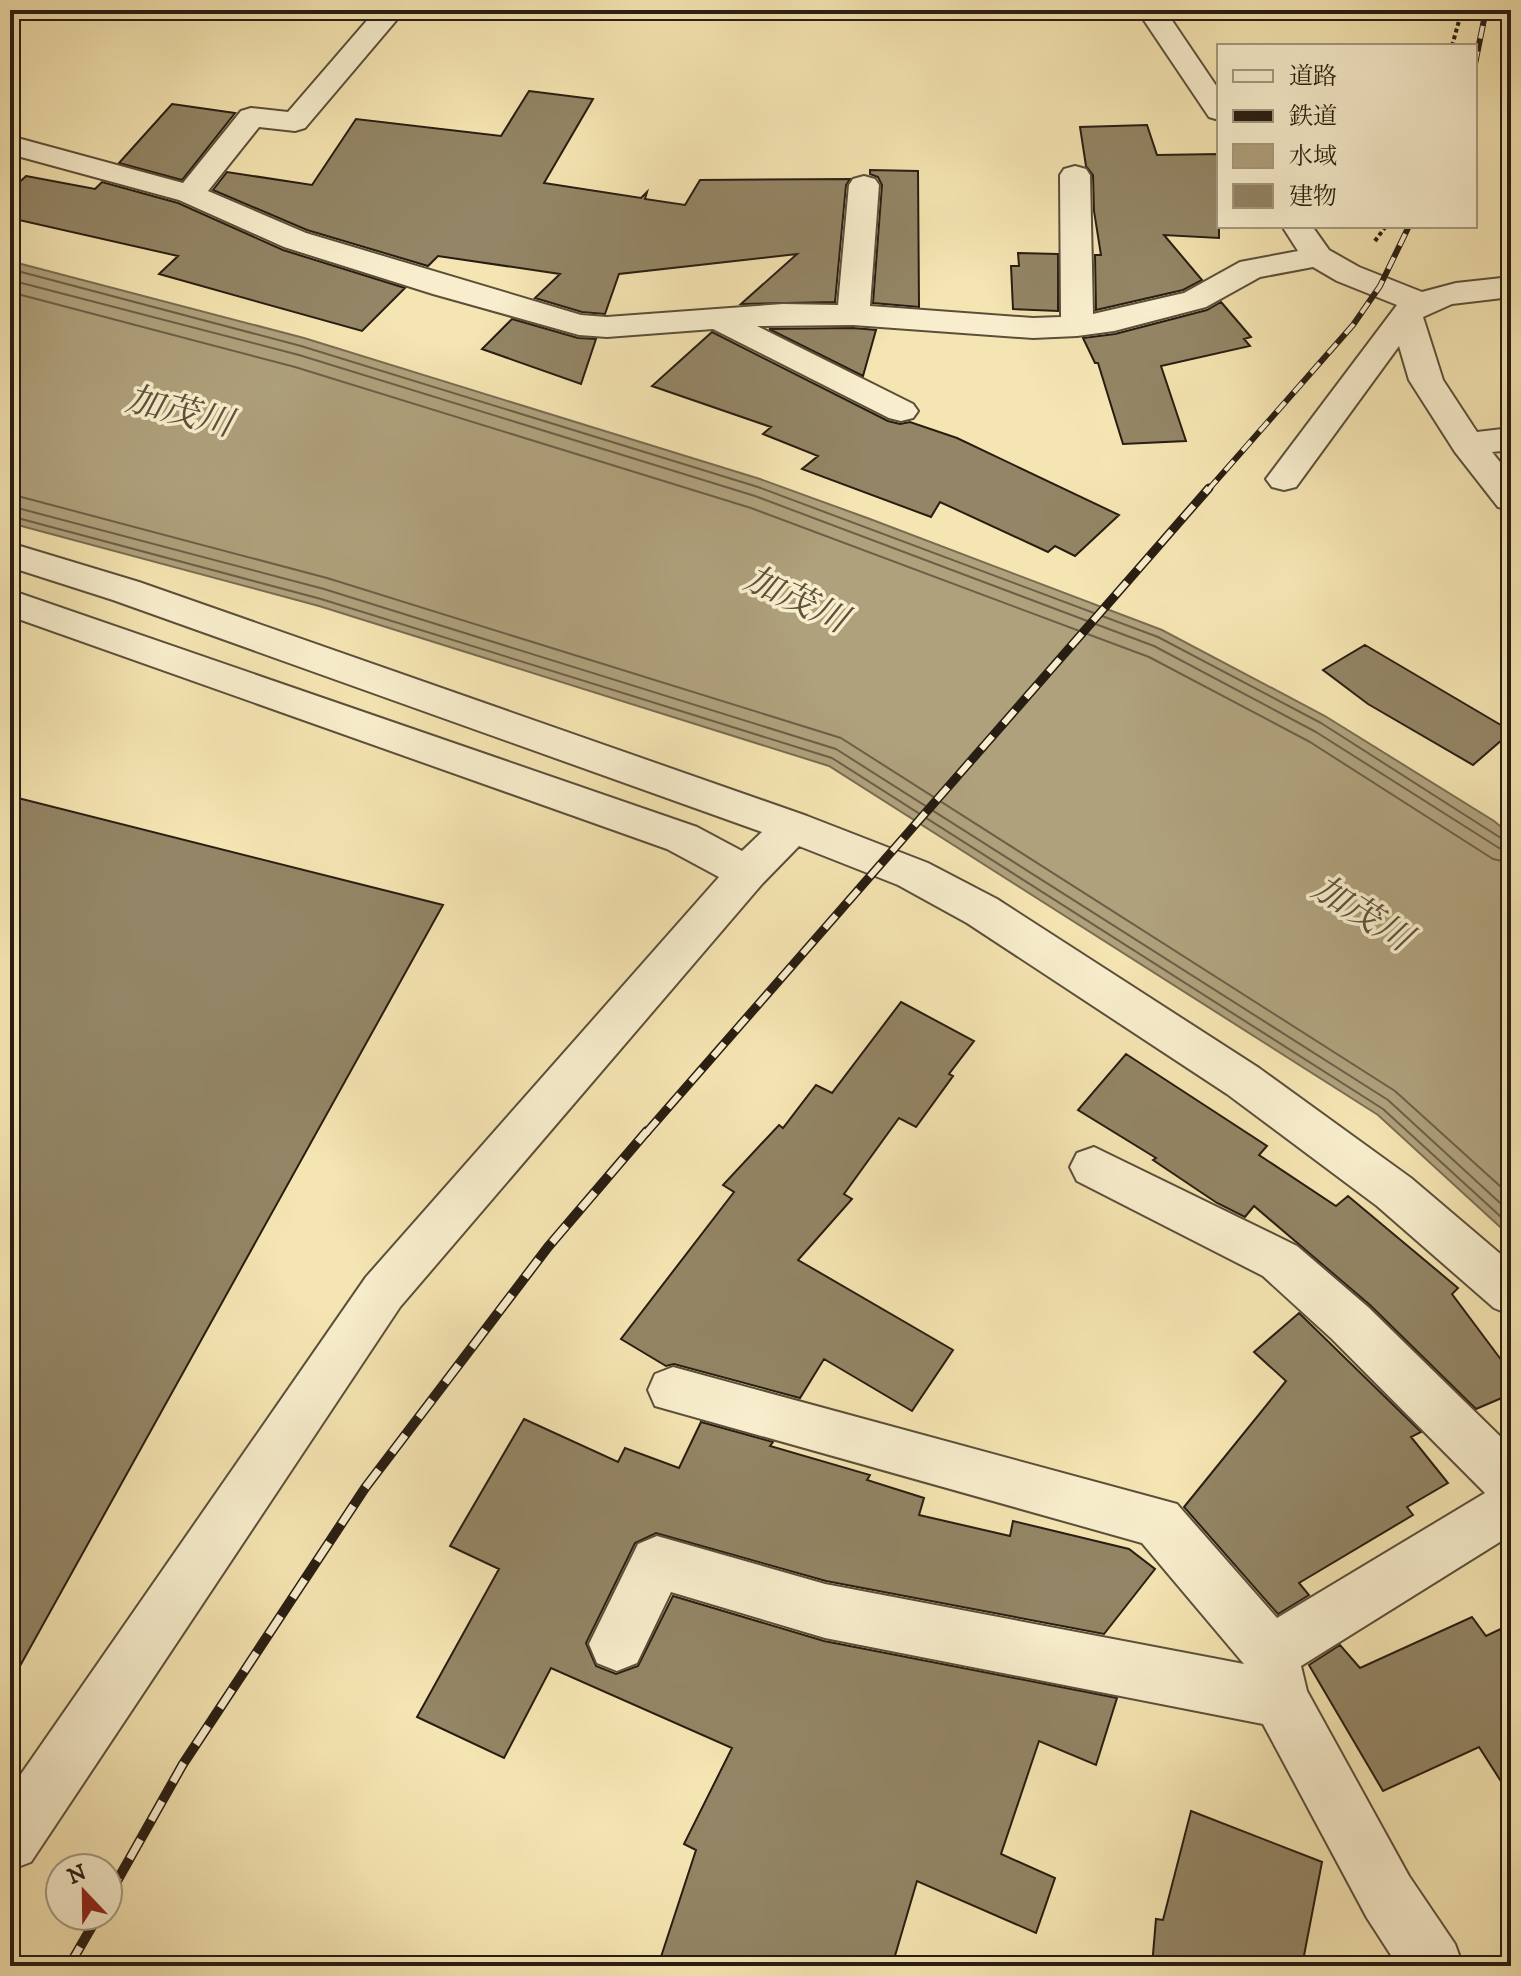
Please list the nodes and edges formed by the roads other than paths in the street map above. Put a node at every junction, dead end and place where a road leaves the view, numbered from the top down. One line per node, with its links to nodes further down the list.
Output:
1 (391, 10): 7 (street)
2 (1152, 10): 3 (street)
3 (1217, 108)
4 (10, 145): 7 (street)
5 (1075, 175): 14 (street)
6 (864, 185): 12 (street)
7 (190, 194): 13 (street)
8 (1298, 228): 9 (street)
9 (1318, 257): 11 (street); 14 (street)
10 (1511, 287): 11 (street)
11 (1413, 309): 17 (street); 18 (street)
12 (853, 315): 13 (street); 14 (street)
13 (719, 319): 15 (street)
14 (1077, 326)
15 (901, 411)
16 (1511, 439): 17 (street)
17 (1467, 444): 19 (street)
18 (1284, 479)
19 (1511, 499)
20 (10, 555): 22 (street)
21 (10, 602): 23 (street)
22 (792, 827): 23 (street); 25 (street)
23 (747, 873): 31 (street)
24 (1094, 1167): 27 (street)
25 (1511, 1293)
26 (673, 1390): 30 (street)
27 (1511, 1483)
28 (1511, 1506): 30 (street)
29 (617, 1644): 30 (street)
30 (1275, 1676): 32 (street)
31 (10, 1841)
32 (1433, 1966)

